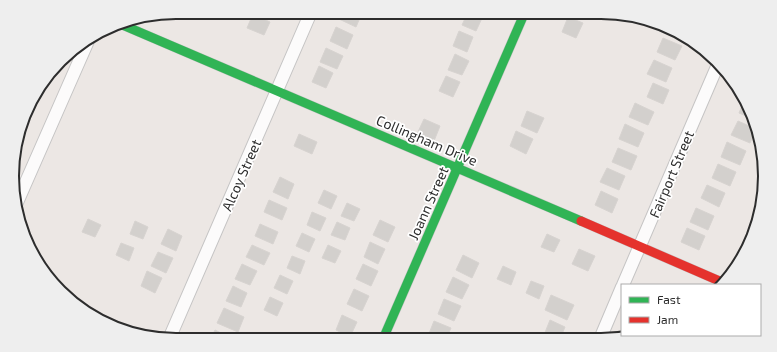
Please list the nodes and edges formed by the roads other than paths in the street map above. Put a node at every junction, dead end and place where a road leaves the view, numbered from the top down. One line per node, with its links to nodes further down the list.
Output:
1 (309, 19): 6 (street, Alcoy Street)
2 (522, 19): 7 (street, Joann Street)
3 (126, 27): 6 (street, Collingham Drive)
4 (85, 48): 8 (street)
5 (715, 68): 9 (street, Fairport Street)
6 (278, 91): 7 (street, Collingham Drive); 13 (street, Alcoy Street)
7 (458, 168): 9 (street, Collingham Drive); 14 (street, Joann Street)
8 (20, 196)
9 (639, 247): 10 (street, Collingham Drive); 11 (street, Fairport Street)
10 (718, 281)
11 (623, 284)
12 (621, 288): 15 (street, Fairport Street)
13 (172, 333)
14 (386, 333)
15 (602, 333)

